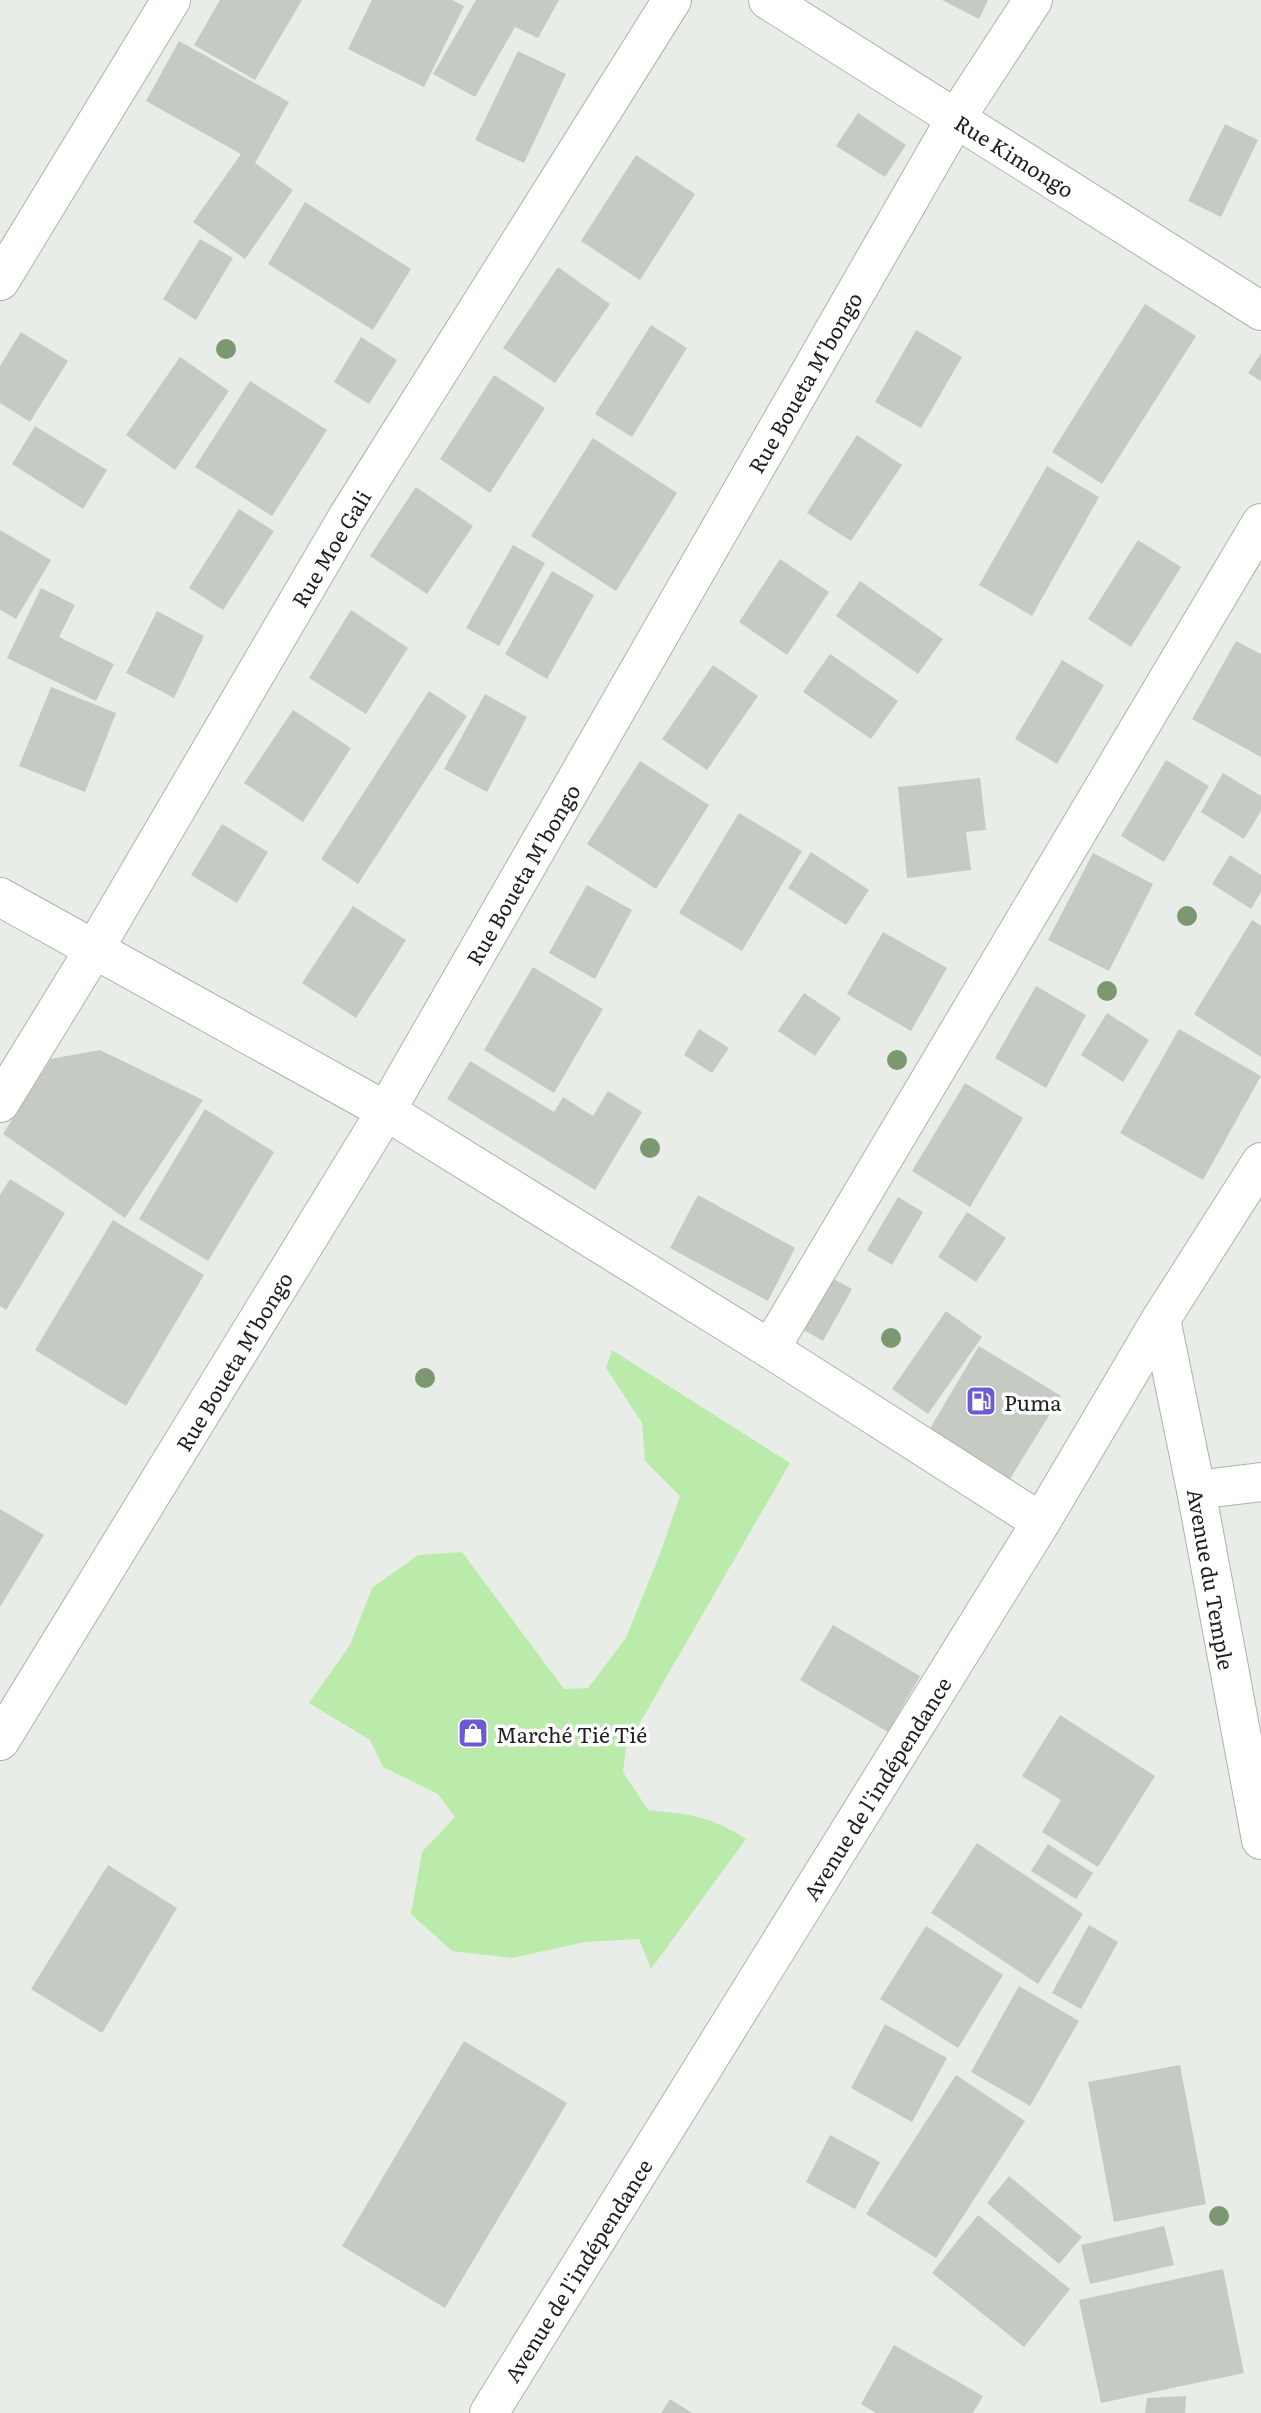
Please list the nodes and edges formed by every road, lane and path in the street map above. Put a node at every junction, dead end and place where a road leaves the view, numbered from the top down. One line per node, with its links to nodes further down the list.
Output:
1 (171, 0): 6 (street)
2 (672, 0): 10 (street, Rue Moe Gali)
3 (768, 0): 5 (street, Rue Kimongo)
4 (1034, 0): 5 (street, Rue Boueta M'bongo)
5 (956, 118): 7 (street, Rue Kimongo); 12 (street, Rue Boueta M'bongo)
6 (0, 281)
7 (1261, 311)
8 (1261, 523): 15 (street)
9 (0, 897): 10 (street)
10 (95, 948): 11 (street, Rue Moe Gali); 12 (street)
11 (0, 1103)
12 (386, 1111): 15 (street); 19 (street, Rue Boueta M'bongo)
13 (1261, 1162): 14 (street, Avenue de l'indépendance)
14 (1161, 1319): 17 (street, Avenue du Temple); 18 (street, Avenue de l'indépendance)
15 (770, 1349): 18 (street)
16 (1261, 1482): 17 (street)
17 (1196, 1490): 20 (street, Avenue du Temple)
18 (1041, 1522): 21 (street, Avenue de l'indépendance)
19 (0, 1741)
20 (1261, 1840)
21 (489, 2413)

